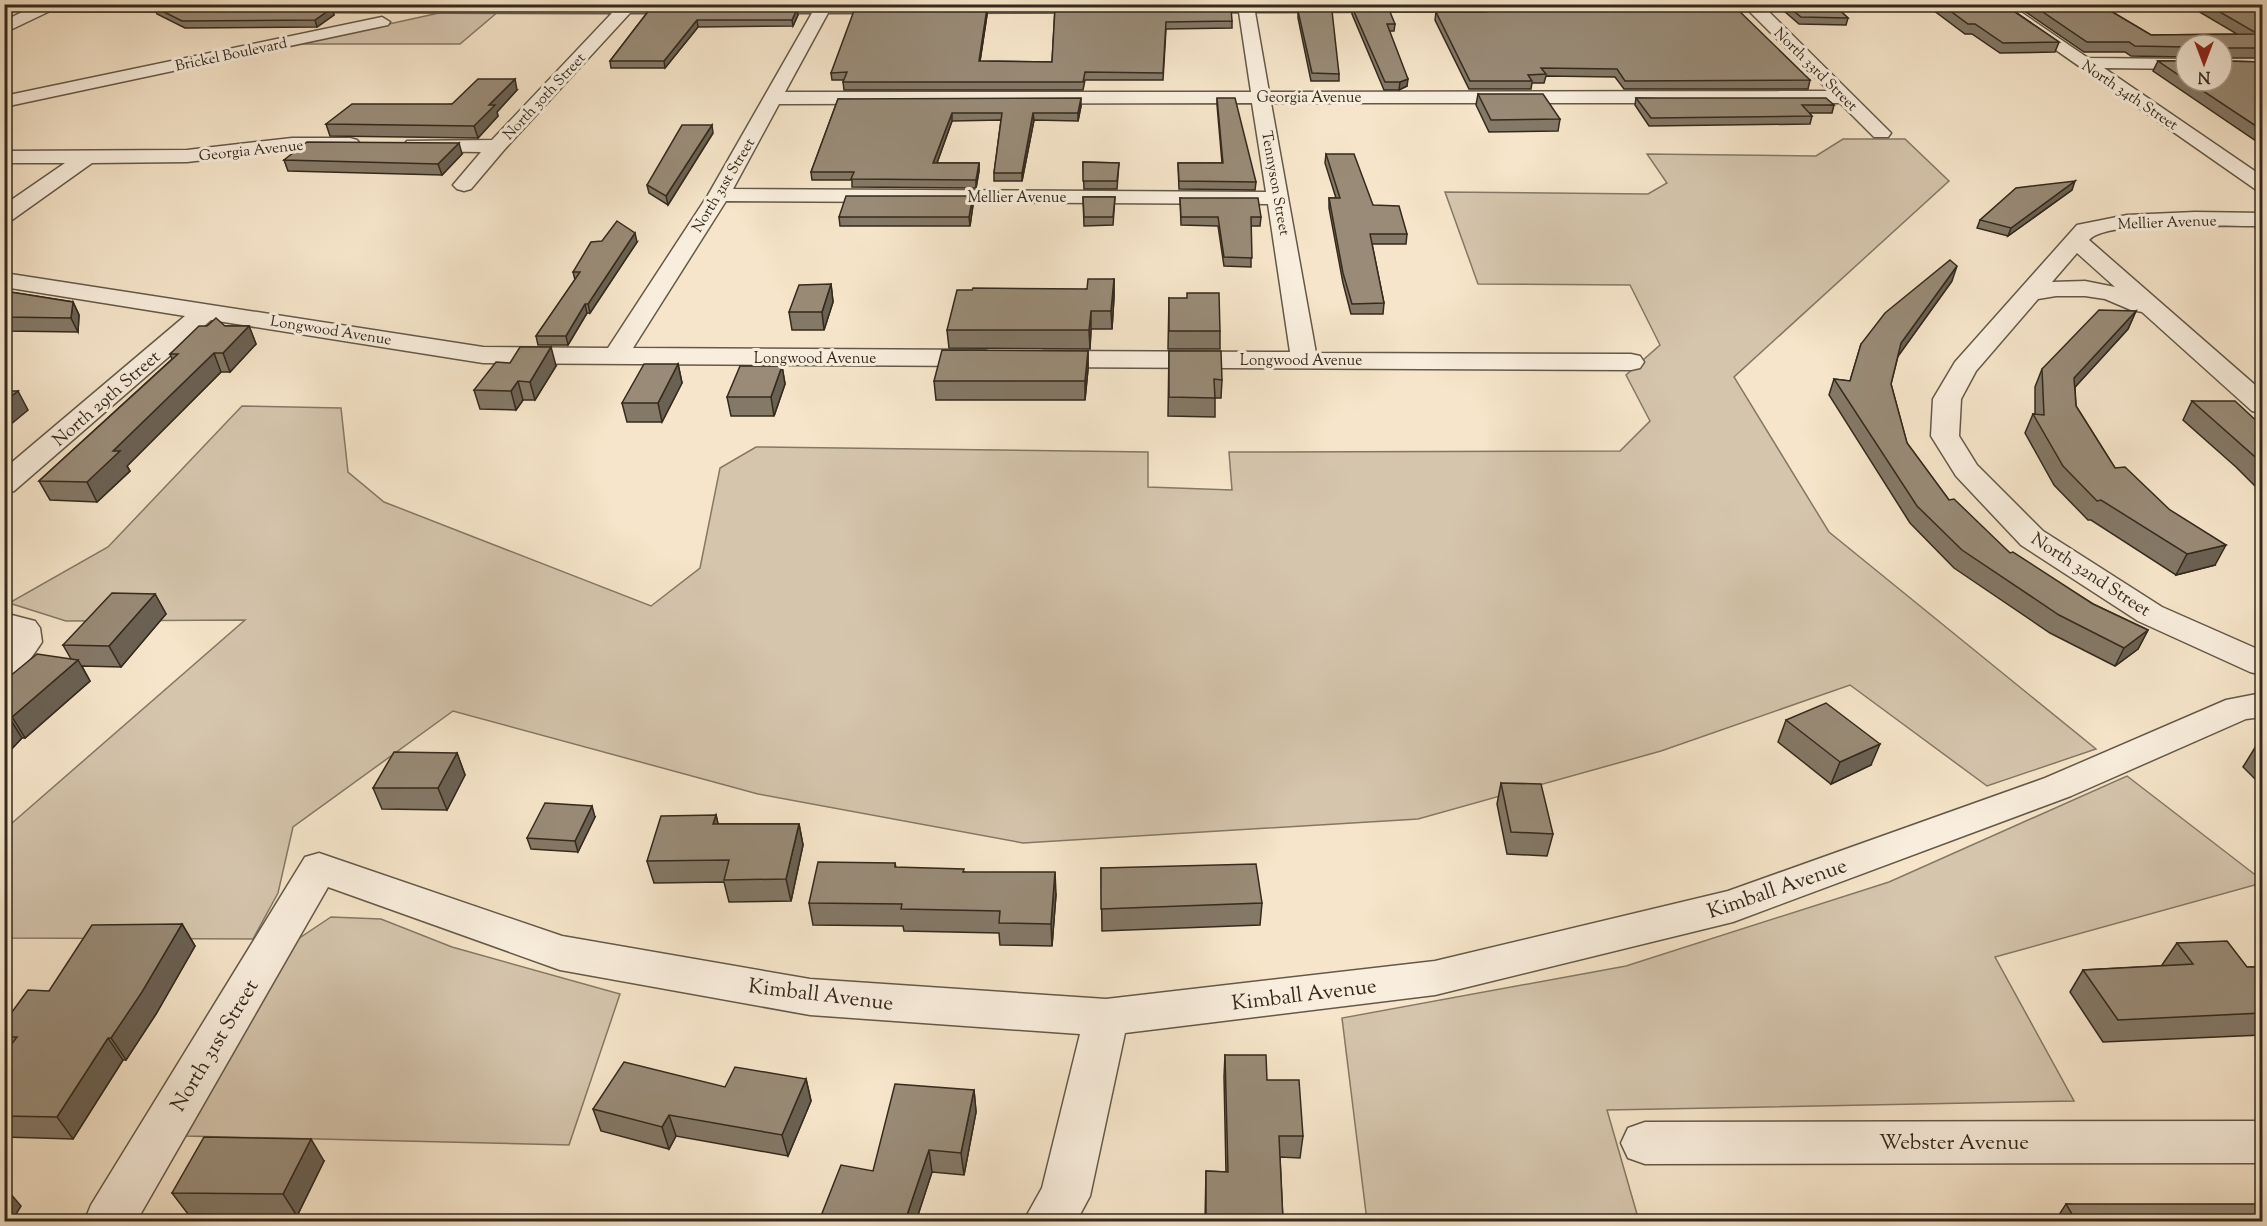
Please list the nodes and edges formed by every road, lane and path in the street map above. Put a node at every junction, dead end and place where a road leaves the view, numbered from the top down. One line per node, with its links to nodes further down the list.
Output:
1 (1998, 4): 11 (street, North 34th Street)
2 (50, 5): 6 (street); 10 (street)
3 (1752, 5): 5 (street); 15 (street, North 33rd Street)
4 (1539, 6): 7 (street)
5 (1673, 6)
6 (448, 7): 9 (street); 16 (street, Brickel Boulevard)
7 (1246, 7): 8 (street); 13 (street, Tennyson Street)
8 (823, 8): 9 (street); 14 (street, North 31st Street)
9 (625, 9): 20 (street, North 30th Street)
10 (4, 28)
11 (2084, 63): 12 (street); 23 (street, North 34th Street)
12 (2174, 64)
13 (1260, 97): 14 (street, Georgia Avenue); 15 (street, Georgia Avenue); 28 (street, Tennyson Street)
14 (773, 98): 27 (street, North 31st Street)
15 (1845, 98): 17 (street, North 33rd Street)
16 (4, 102)
17 (1881, 133)
18 (372, 145): 22 (street, Georgia Avenue)
19 (394, 145): 20 (street)
20 (497, 146): 25 (street, North 30th Street)
21 (4, 157): 22 (street, Georgia Avenue)
22 (87, 157): 29 (street)
23 (2225, 158): 24 (street); 26 (street, North 34th Street)
24 (2253, 158)
25 (464, 185)
26 (2262, 185)
27 (719, 195): 28 (street, Mellier Avenue); 36 (street, North 31st Street)
28 (1280, 198): 37 (street, Tennyson Street)
29 (4, 215)
30 (2262, 220): 31 (street, Mellier Avenue)
31 (2077, 241): 33 (street, North 32nd Street); 35 (street)
32 (4, 280): 34 (street, Longwood Avenue)
33 (2028, 294): 35 (street); 42 (street, North 32nd Street)
34 (207, 310): 36 (street, Longwood Avenue); 40 (street, North 29th Street)
35 (2156, 313): 39 (street)
36 (615, 357): 37 (street, Longwood Avenue)
37 (1304, 360): 38 (street, Longwood Avenue)
38 (1631, 362)
39 (2262, 405)
40 (4, 485)
41 (4, 623): 43 (street)
42 (2262, 664)
43 (4, 665)
44 (2262, 705): 46 (street, Kimball Avenue)
45 (319, 868): 46 (street, Kimball Avenue); 49 (street, North 31st Street)
46 (1106, 1017): 50 (street)
47 (2262, 1142): 48 (street, Webster Avenue)
48 (1645, 1143)
49 (109, 1221)
50 (1048, 1221)

